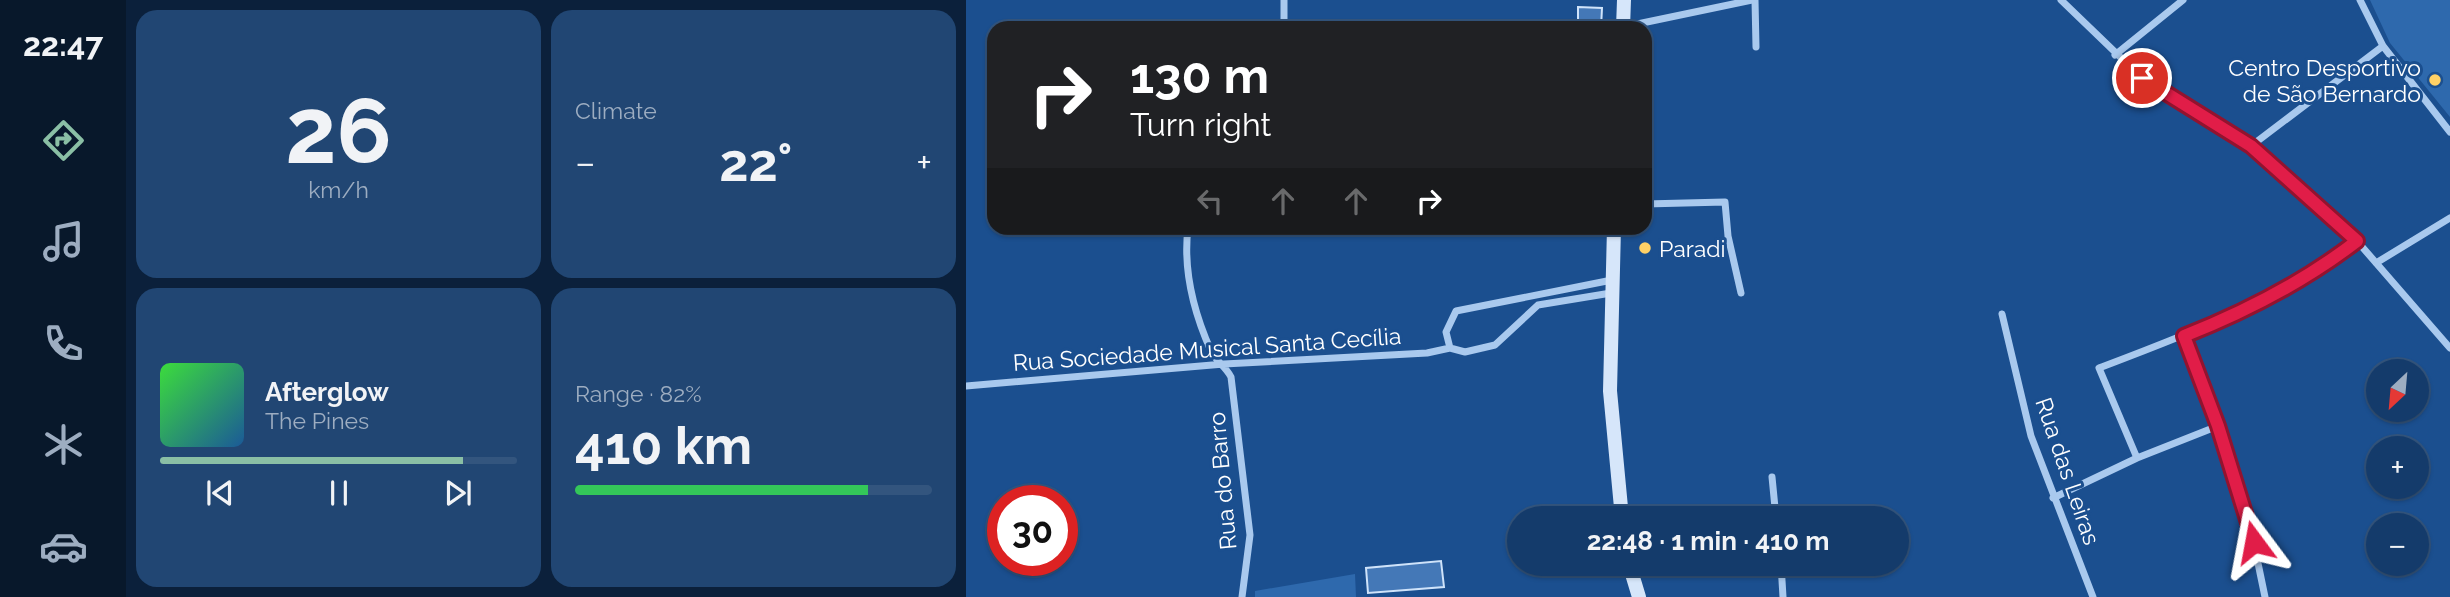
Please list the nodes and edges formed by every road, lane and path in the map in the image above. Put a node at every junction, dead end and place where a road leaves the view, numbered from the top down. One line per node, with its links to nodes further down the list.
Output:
1 (1284, 0): 7 (street)
2 (1624, 0): 8 (main road)
3 (1754, 0): 9 (street); 11 (street)
4 (2062, 0): 12 (street)
5 (2183, 0): 12 (street)
6 (2360, 0): 10 (street)
7 (1284, 21)
8 (1623, 21)
9 (1652, 21)
10 (2383, 46): 13 (street); 14 (street)
11 (1756, 47)
12 (2115, 55): 14 (street)
13 (2450, 132)
14 (2251, 146): 19 (street)
15 (1652, 204): 22 (street)
16 (2450, 218): 20 (street)
17 (1188, 235): 27 (street, Rua do Barro)
18 (1614, 235): 21 (main road)
19 (2357, 241): 20 (street); 24 (street)
20 (2376, 263): 26 (street)
21 (1612, 287): 25 (street, Rua Sociedade Musical Santa Cecília); 25 (street); 33 (main road)
22 (1741, 293)
23 (2002, 314): 32 (street, Rua das Leiras)
24 (2184, 336): 29 (street); 30 (street)
25 (1450, 348): 27 (street, Rua Sociedade Musical Santa Cecília)
26 (2450, 348)
27 (1224, 364): 28 (street, Rua Sociedade Musical Santa Cecília); 37 (street, Rua do Barro)
28 (966, 386)
29 (2218, 426): 30 (street); 41 (street)
30 (2137, 458): 32 (street)
31 (1772, 477): 34 (street)
32 (2053, 498): 40 (street, Rua das Leiras)
33 (1621, 506)
34 (1775, 506)
35 (1633, 576): 38 (main road)
36 (1782, 576): 39 (street)
37 (1242, 597)
38 (1639, 597)
39 (1783, 597)
40 (2092, 597)
41 (2265, 597)

